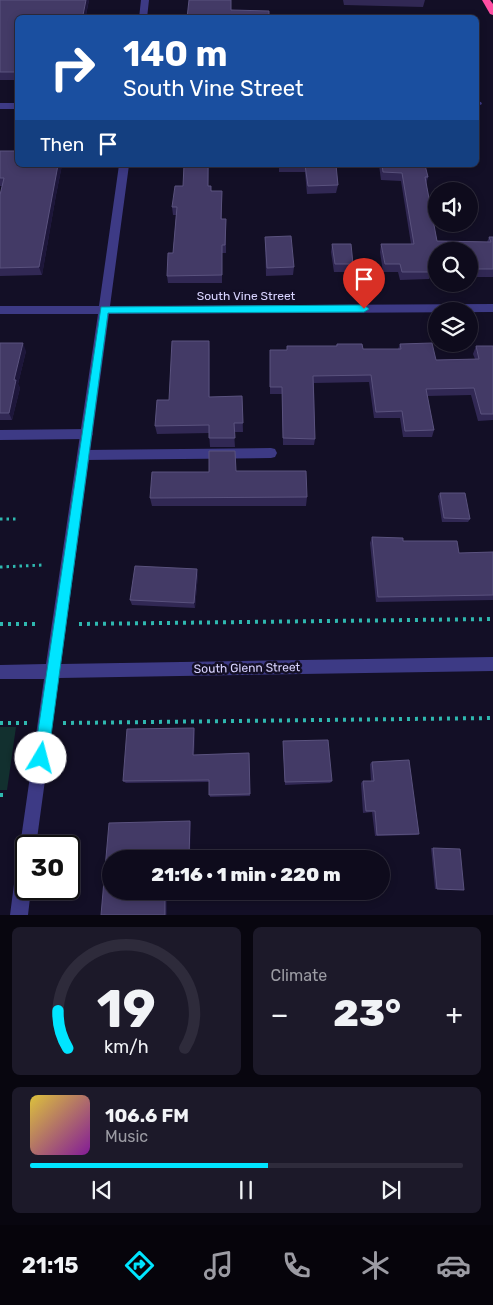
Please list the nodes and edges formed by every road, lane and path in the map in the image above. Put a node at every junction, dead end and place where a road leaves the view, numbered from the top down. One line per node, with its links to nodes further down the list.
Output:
1 (145, 0): 4 (street)
2 (486, 0): 3 (highway)
3 (493, 12)
4 (143, 15)
5 (0, 106): 6 (street)
6 (15, 106)
7 (124, 167): 10 (street)
8 (493, 308): 10 (street, South Vine Street)
9 (0, 310): 10 (street, South Vine Street)
10 (104, 310): 11 (street)
11 (87, 434): 12 (street); 14 (street)
12 (0, 435)
13 (271, 453): 14 (street)
14 (84, 455): 21 (street)
15 (0, 519): 16 (path)
16 (19, 519)
17 (43, 565): 18 (path)
18 (0, 567)
19 (493, 619): 21 (path)
20 (0, 624): 21 (path)
21 (60, 624): 23 (street)
22 (493, 664): 23 (street, South Glenn Street)
23 (54, 671): 24 (street, South Glenn Street); 27 (street)
24 (0, 672)
25 (493, 718): 27 (path)
26 (0, 723): 27 (path)
27 (46, 723): 28 (street)
28 (30, 835)
29 (20, 900): 30 (street)
30 (18, 915)

